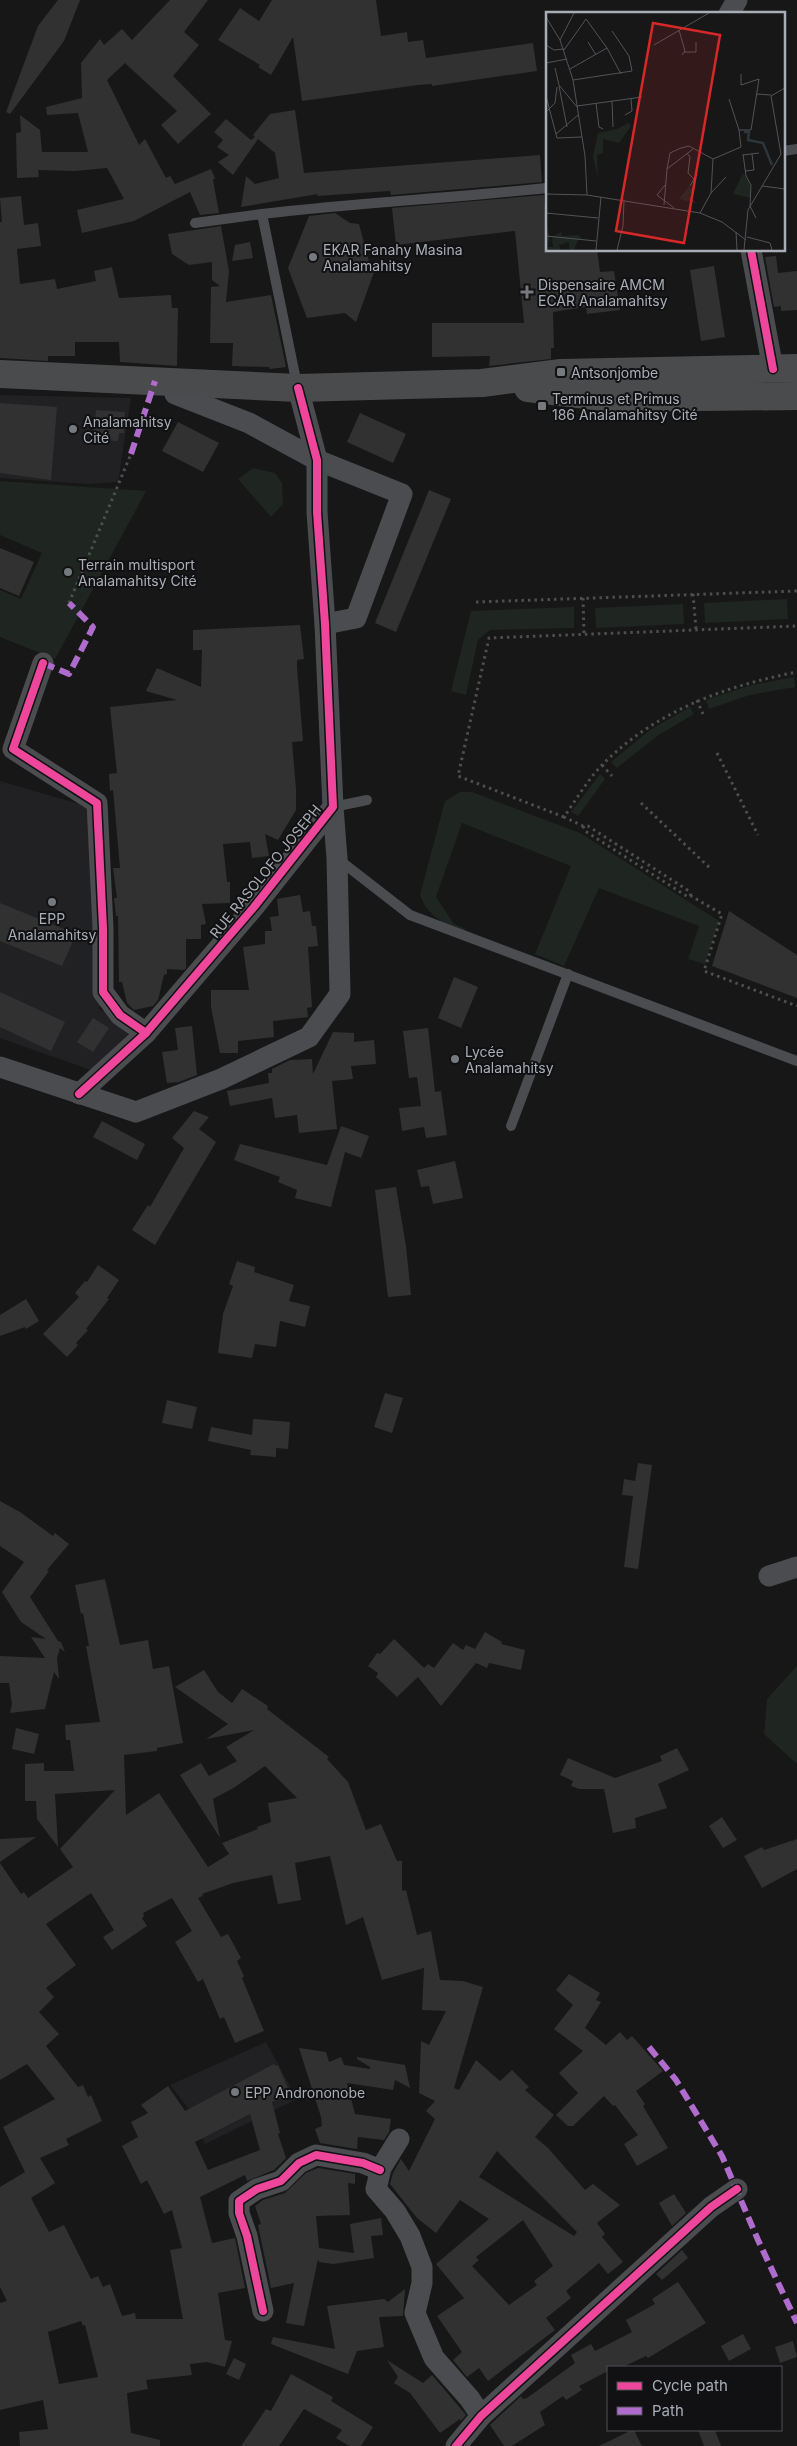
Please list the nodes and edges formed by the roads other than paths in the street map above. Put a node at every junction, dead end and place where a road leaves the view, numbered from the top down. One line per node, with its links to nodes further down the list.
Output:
1 (736, 0): 2 (street)
2 (730, 12)
3 (797, 149): 4 (lane)
4 (784, 151)
5 (546, 188): 6 (lane)
6 (262, 214): 7 (lane); 13 (lane)
7 (196, 223)
8 (751, 251): 9 (street)
9 (785, 369): 12 (main road)
10 (0, 374): 11 (main road)
11 (176, 382): 13 (main road); 15 (street)
12 (482, 383): 13 (main road); 14 (main road)
13 (298, 388): 15 (street, RUE RASOLOFO JOSEPH)
14 (797, 396)
15 (317, 460): 16 (street, RUE RASOLOFO JOSEPH); 16 (street)
16 (326, 624): 19 (street, RUE RASOLOFO JOSEPH)
17 (43, 664): 22 (street)
18 (366, 800): 19 (lane)
19 (333, 807): 20 (street); 22 (street, RUE RASOLOFO JOSEPH)
20 (337, 858): 21 (lane); 25 (street)
21 (568, 974): 23 (lane); 26 (lane)
22 (146, 1033): 25 (street, RUE RASOLOFO JOSEPH)
23 (797, 1060)
24 (0, 1067): 25 (street)
25 (79, 1094)
26 (511, 1126)
27 (797, 1567): 28 (street)
28 (769, 1576)
29 (399, 2138): 30 (street)
30 (380, 2170): 32 (street); 33 (street)
31 (737, 2189): 33 (street)
32 (263, 2311)
33 (481, 2416): 34 (street)
34 (456, 2446)

